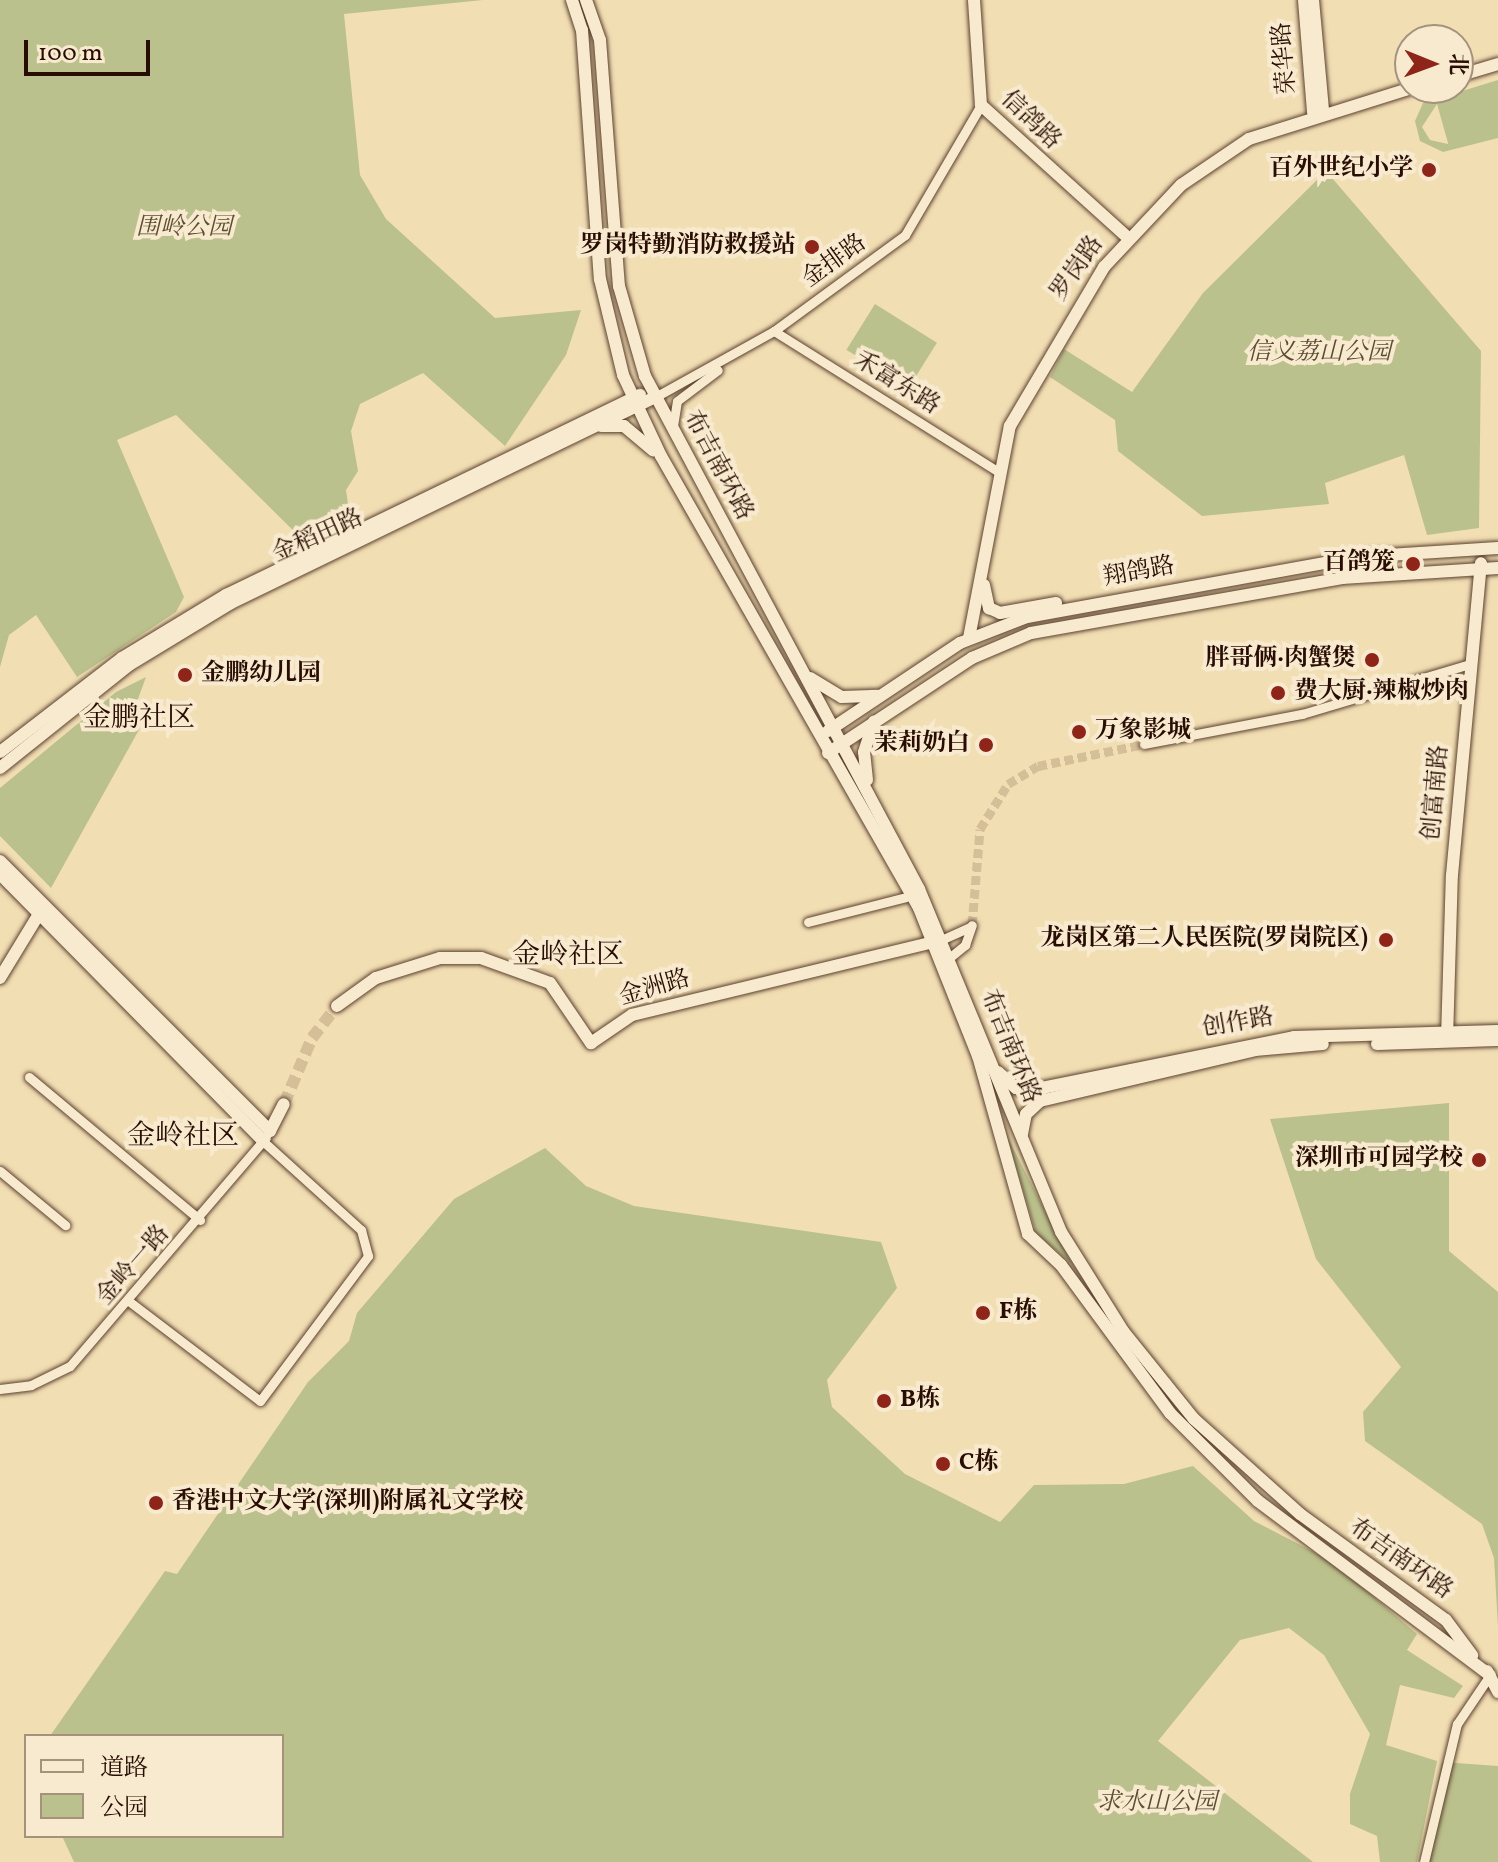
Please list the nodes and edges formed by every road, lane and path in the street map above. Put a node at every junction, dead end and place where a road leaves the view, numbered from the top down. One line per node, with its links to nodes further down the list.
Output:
1 (572, 0): 15 (street)
2 (586, 0): 14 (street, 布吉南环路)
3 (974, 0): 9 (street, 信鸽路)
4 (1304, 0): 10 (street, 荣华路)
5 (1313, 0): 10 (street, 荣华路)
6 (1498, 64): 7 (street)
7 (1474, 71)
8 (1394, 93): 10 (street, 罗岗路)
9 (981, 105): 11 (street, 信鸽路); 12 (street, 金排路)
10 (1318, 112): 11 (street, 罗岗路)
11 (1128, 238): 19 (street, 罗岗路)
12 (774, 331): 13 (street, 金排路); 19 (street, 禾富东路)
13 (724, 363): 14 (street, 金排路); 17 (street)
14 (657, 396): 15 (street, 金稻田路); 17 (street, 布吉南环路)
15 (634, 401): 16 (street, 金稻田路); 18 (street, 布吉南环路); 35 (street, 金稻田路)
16 (583, 430): 18 (street); 37 (street, 金稻田路)
17 (676, 437): 28 (street, 布吉南环路)
18 (661, 456): 32 (street, 布吉南环路)
19 (997, 471): 22 (street, 罗岗路)
20 (1482, 548): 21 (street, 翔鸽路); 23 (street, 创富南路); 25 (street, 翔鸽路)
21 (1498, 548)
22 (982, 565): 25 (street); 26 (street, 罗岗路)
23 (1481, 568): 24 (street, 翔鸽路); 27 (street, 创富南路); 30 (street, 翔鸽路)
24 (1498, 568)
25 (1079, 606): 26 (street, 翔鸽路)
26 (969, 638): 29 (street, 翔鸽路)
27 (1470, 664): 34 (street); 49 (street, 创富南路)
28 (805, 675): 29 (street); 31 (street, 布吉南环路)
29 (881, 695): 31 (street, 翔鸽路)
30 (874, 722): 33 (street, 翔鸽路); 38 (street)
31 (834, 727): 32 (street, 翔鸽路); 33 (street, 布吉南环路)
32 (819, 737): 36 (street, 布吉南环路)
33 (843, 742): 36 (street, 翔鸽路); 38 (street, 布吉南环路)
34 (1144, 744)
35 (0, 752)
36 (828, 753): 41 (street, 布吉南环路)
37 (0, 768)
38 (868, 788): 44 (street, 布吉南环路)
39 (0, 861): 42 (street)
40 (0, 874): 42 (street)
41 (906, 897): 43 (street); 44 (street, 布吉南环路)
42 (42, 910): 46 (street); 55 (street)
43 (808, 922)
44 (936, 941): 45 (street, 布吉南环路); 45 (street); 47 (street, 金洲路); 63 (street, 布吉南环路)
45 (949, 958): 52 (street, 布吉南环路)
46 (0, 978)
47 (337, 1006)
48 (1498, 1031): 49 (street, 创作路)
49 (1447, 1037): 50 (street, 创作路); 51 (street, 创作路)
50 (1498, 1040)
51 (1213, 1054): 52 (street, 创作路); 56 (street, 创作路)
52 (996, 1070): 56 (street, 布吉南环路)
53 (29, 1077): 58 (street)
54 (284, 1104): 55 (street)
55 (269, 1139): 58 (street, 金岭一路); 60 (street)
56 (1022, 1139): 62 (street, 布吉南环路)
57 (0, 1171): 59 (street)
58 (200, 1220): 60 (street, 金岭一路)
59 (65, 1225)
60 (130, 1302): 61 (street, 金岭一路)
61 (0, 1389)
62 (1423, 1603): 63 (street); 64 (street, 布吉南环路)
63 (1414, 1616): 64 (street, 布吉南环路)
64 (1490, 1675): 65 (street); 66 (street)
65 (1498, 1692)
66 (1424, 1862)

